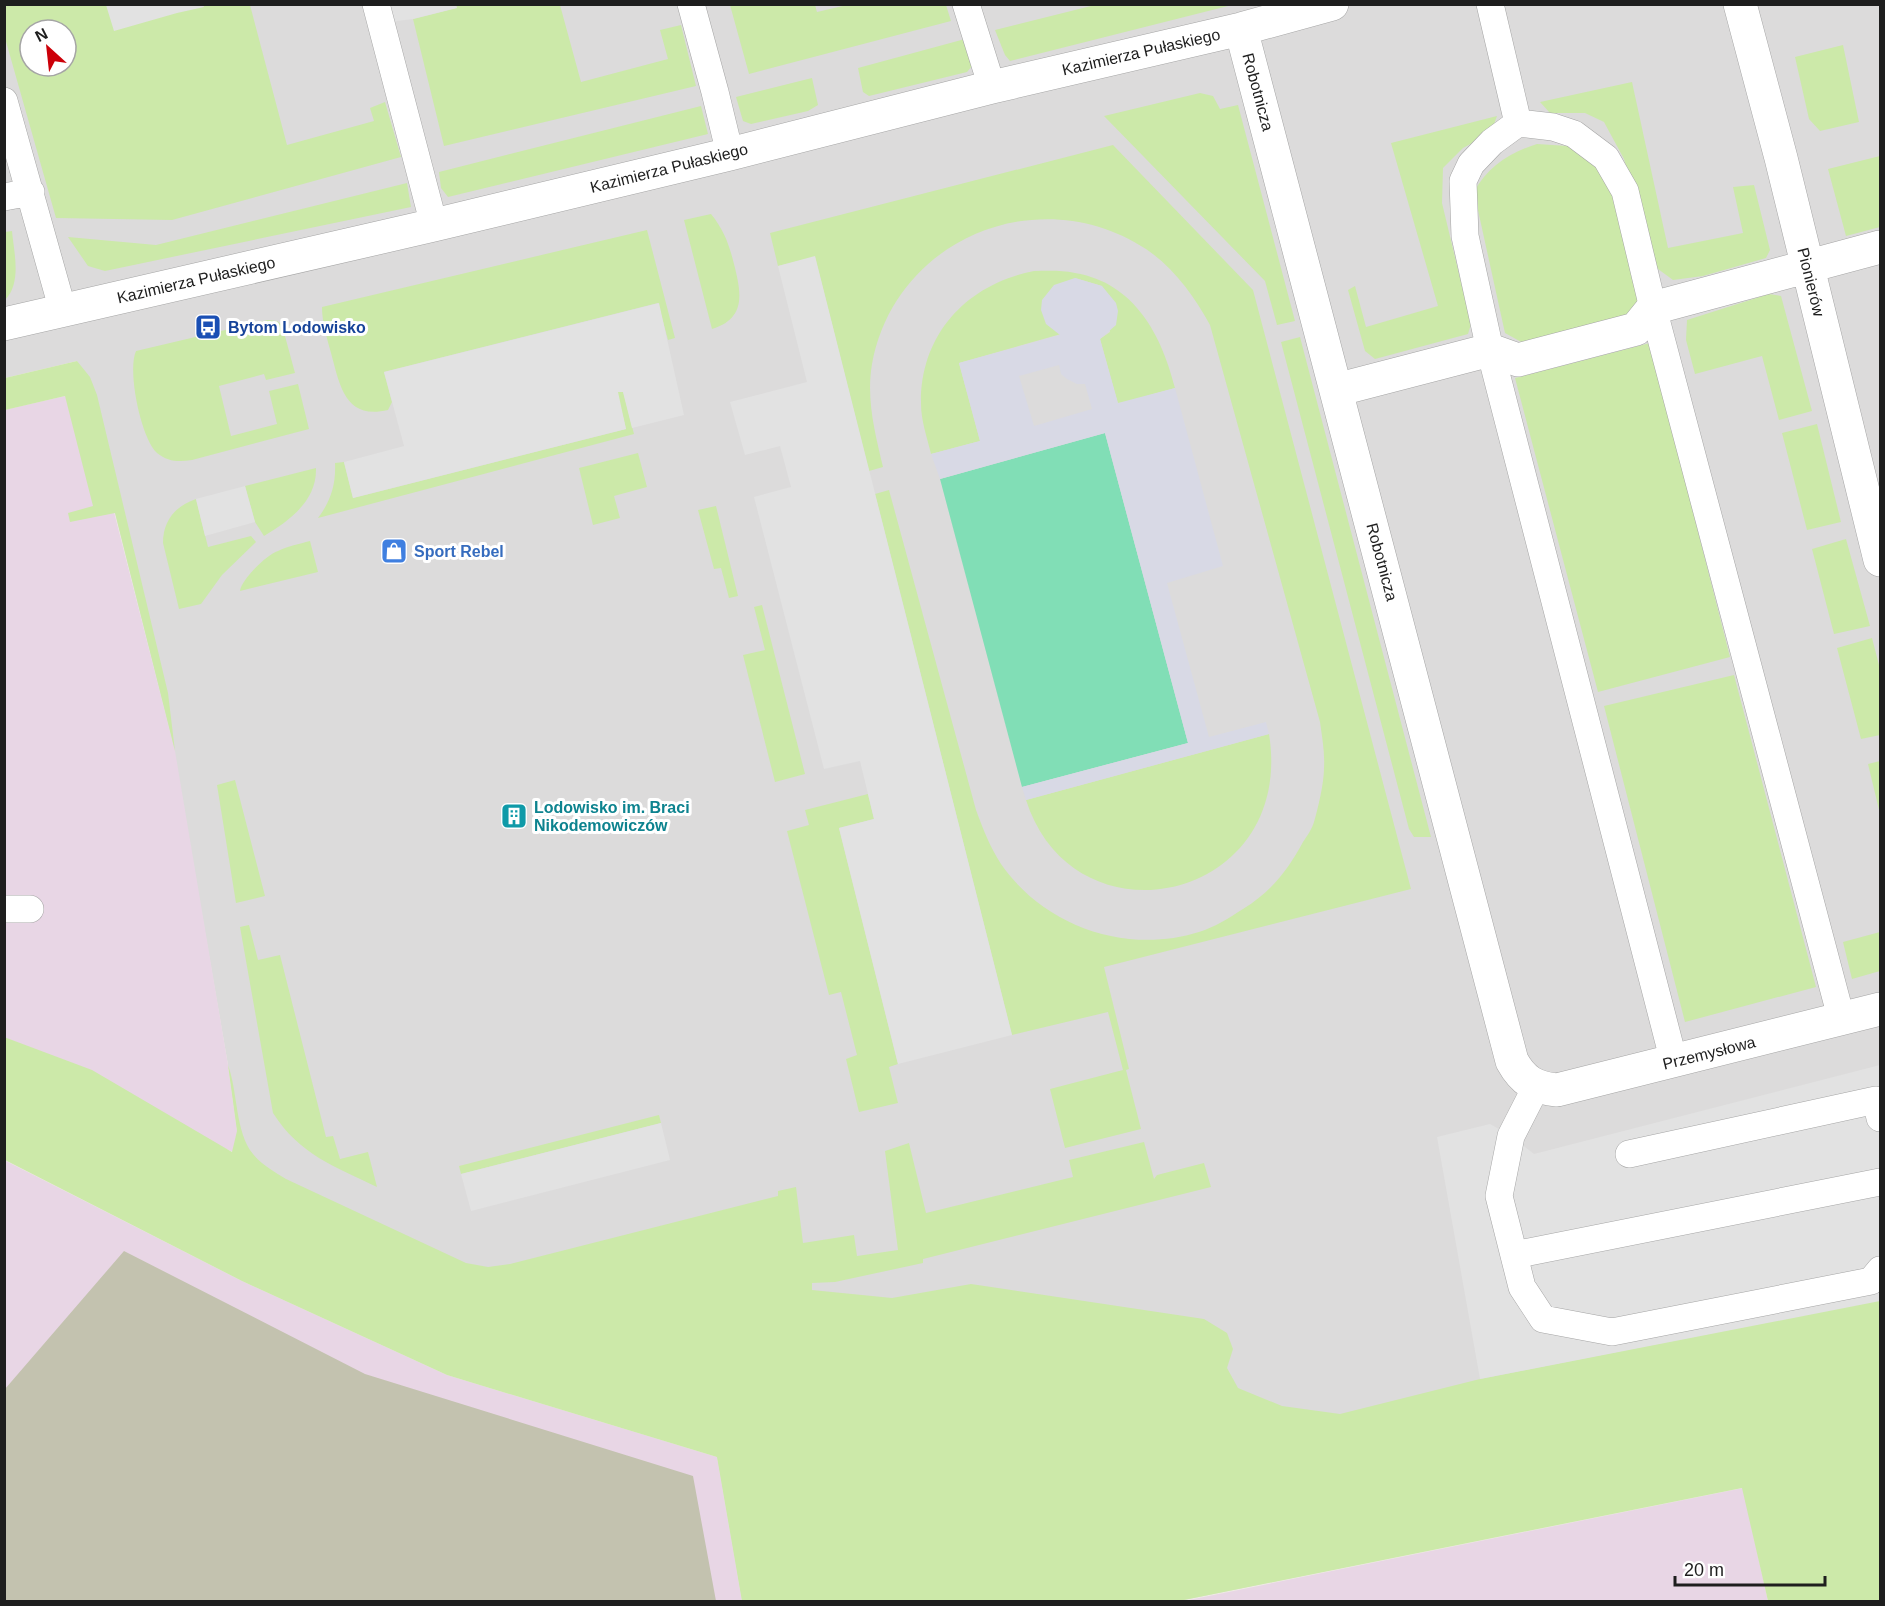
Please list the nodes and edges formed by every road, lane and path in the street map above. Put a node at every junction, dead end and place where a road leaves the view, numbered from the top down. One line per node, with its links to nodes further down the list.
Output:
1 (376, 4): 14 (lane)
2 (691, 4): 11 (lane)
3 (966, 4): 8 (lane)
4 (1332, 4): 7 (street, Kazimierza Pułaskiego)
5 (1490, 4): 10 (lane)
6 (1740, 4): 16 (street, Pionierów)
7 (1241, 29): 8 (street, Kazimierza Pułaskiego); 21 (street, Robotnicza)
8 (992, 87): 11 (street, Kazimierza Pułaskiego)
9 (4, 101): 12 (lane)
10 (1518, 123): 17 (lane); 20 (lane)
11 (730, 154): 14 (street, Kazimierza Pułaskiego)
12 (31, 192): 13 (lane); 18 (lane)
13 (4, 197)
14 (434, 225): 18 (street, Kazimierza Pułaskiego)
15 (1881, 247): 16 (street)
16 (1807, 267): 17 (street); 22 (street, Pionierów)
17 (1653, 308): 20 (street); 24 (lane)
18 (63, 311): 19 (street, Kazimierza Pułaskiego)
19 (4, 324)
20 (1490, 350): 21 (street); 25 (lane)
21 (1336, 390): 26 (street, Robotnicza)
22 (1881, 560)
23 (1881, 1010): 24 (street, Przemysłowa)
24 (1842, 1021): 25 (street, Przemysłowa)
25 (1674, 1062): 26 (street, Przemysłowa)
26 (1536, 1087): 30 (lane)
27 (1881, 1118): 28 (lane)
28 (1629, 1154)
29 (1881, 1182): 30 (lane)
30 (1514, 1255): 31 (lane)
31 (1881, 1270)

